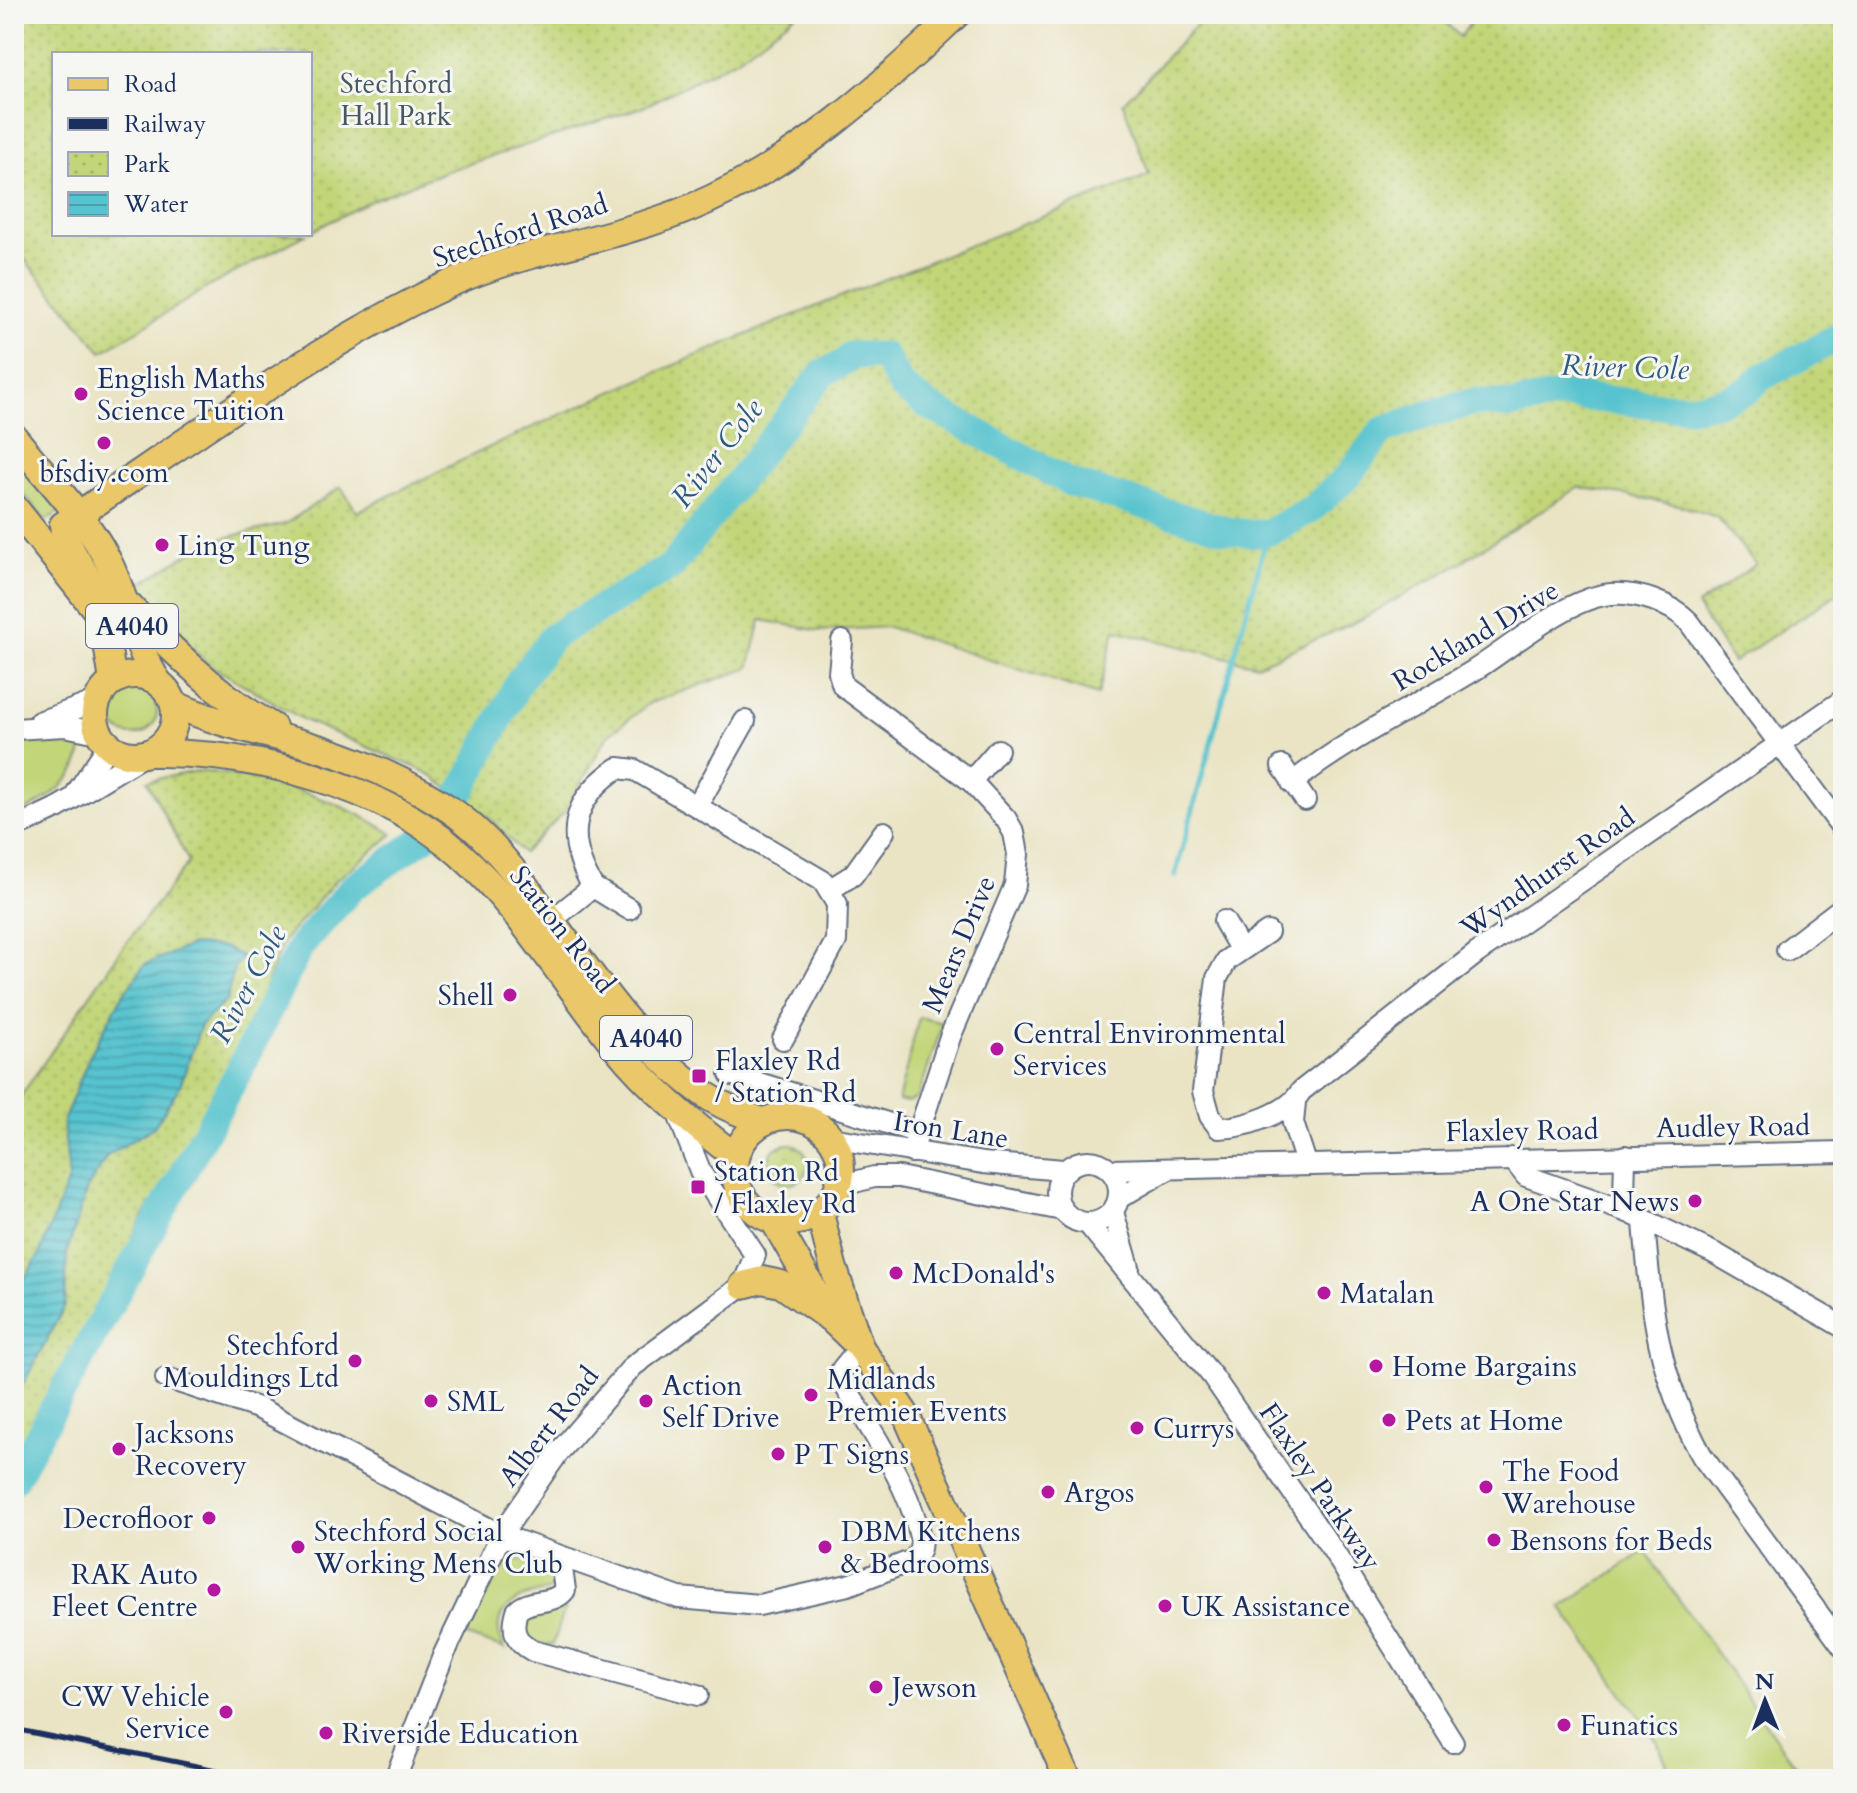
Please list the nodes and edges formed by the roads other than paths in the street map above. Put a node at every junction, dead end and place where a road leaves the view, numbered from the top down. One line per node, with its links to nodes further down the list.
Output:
1 (957, 14): 4 (main road, Stechford Road)
2 (14, 437): 4 (main road, A4040)
3 (14, 507): 6 (main road, A4040)
4 (78, 515): 5 (main road, A4040); 6 (main road)
5 (126, 602): 9 (main road, A4040); 14 (main road)
6 (103, 619): 8 (main road, A4040)
7 (842, 641): 18 (street, Mears Drive)
8 (105, 691): 9 (main road); 12 (street); 13 (main road)
9 (166, 693): 14 (main road, A4040); 17 (main road)
10 (1843, 700): 15 (street, Wyndhurst Road)
11 (745, 721): 21 (street)
12 (17, 729): 13 (street)
13 (103, 740): 17 (main road); 19 (street)
14 (304, 744): 29 (main road, Station Road / A4040)
15 (1780, 745): 20 (street, Rockland Drive); 23 (street, Rockland Drive); 36 (street, Wyndhurst Road)
16 (998, 750): 18 (street)
17 (146, 754): 19 (street); 37 (main road, Station Road / A4040)
18 (971, 781): 40 (street, Mears Drive)
19 (72, 798): 22 (street)
20 (1305, 800)
21 (697, 806): 25 (street); 26 (street)
22 (14, 828)
23 (1843, 829)
24 (884, 832): 26 (street)
25 (593, 887): 28 (street); 29 (street)
26 (829, 890): 34 (street)
27 (1843, 907): 33 (street)
28 (629, 909)
29 (552, 920): 38 (main road, A4040)
30 (1224, 921): 32 (street)
31 (1268, 932): 32 (street)
32 (1240, 949): 36 (street, Wyndhurst Road)
33 (1787, 950)
34 (783, 1039)
35 (730, 1074): 40 (street)
36 (1295, 1102): 45 (street)
37 (677, 1117): 43 (main road, A4040); 57 (street, Station Road)
38 (764, 1122): 39 (main road); 43 (main road)
39 (831, 1138): 40 (street, Iron Lane); 49 (main road)
40 (916, 1143): 47 (street, Iron Lane)
41 (1843, 1152): 42 (street, Audley Road)
42 (1625, 1156): 44 (street, Flaxley Road); 53 (street, Flaxley Road)
43 (736, 1157): 54 (main road)
44 (1512, 1158): 45 (street, Flaxley Road); 53 (street)
45 (1306, 1163): 46 (street, Flaxley Road)
46 (1169, 1169): 48 (street, Flaxley Road); 50 (street, Flaxley Road)
47 (1063, 1170): 48 (street); 51 (street)
48 (1111, 1170): 50 (street)
49 (839, 1186): 51 (street, Iron Lane); 52 (main road)
50 (1116, 1205): 55 (street); 56 (street, Flaxley Parkway)
51 (1062, 1210): 55 (street)
52 (820, 1213): 54 (main road); 60 (main road)
53 (1636, 1217): 59 (street); 64 (street, Flaxley Road)
54 (774, 1221): 58 (main road)
55 (1088, 1224): 56 (street, Flaxley Parkway)
56 (1130, 1271): 66 (street, Flaxley Parkway)
57 (743, 1285): 58 (main road); 62 (street, Albert Road)
58 (831, 1319): 60 (main road)
59 (1843, 1327)
60 (860, 1347): 63 (street); 68 (main road)
61 (166, 1378): 62 (street)
62 (501, 1535): 63 (street); 67 (street, Albert Road)
63 (552, 1554): 65 (street)
64 (1843, 1647)
65 (698, 1695)
66 (1453, 1742)
67 (395, 1779)
68 (1068, 1779)

